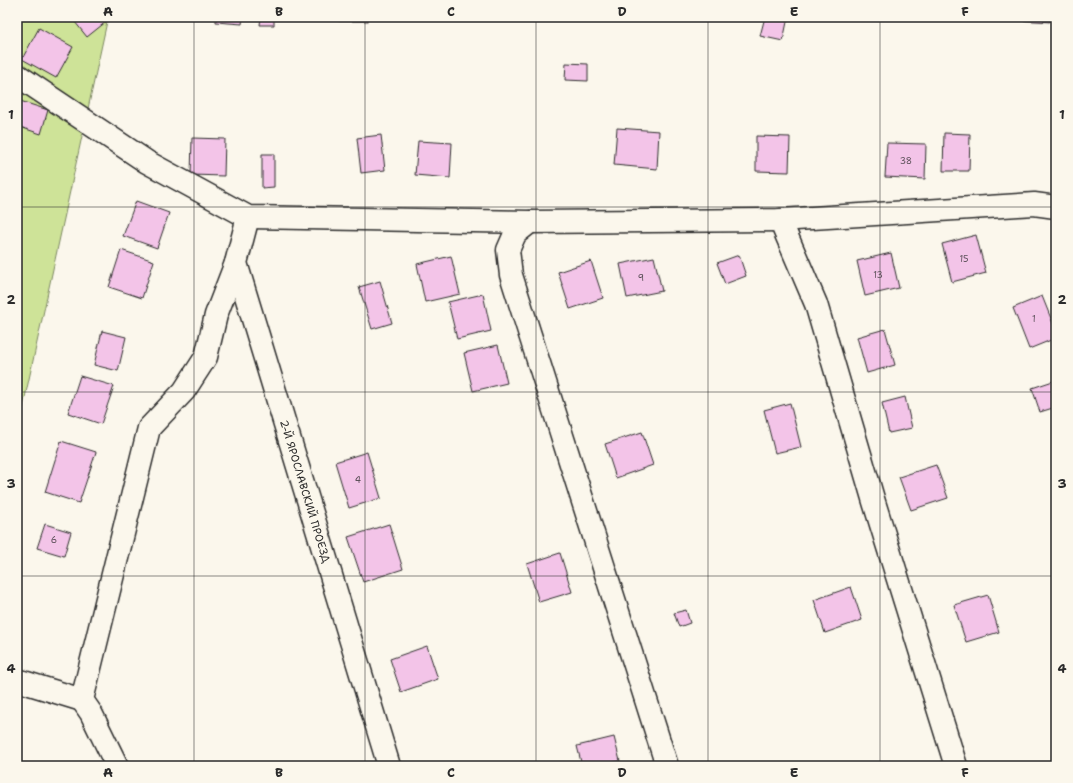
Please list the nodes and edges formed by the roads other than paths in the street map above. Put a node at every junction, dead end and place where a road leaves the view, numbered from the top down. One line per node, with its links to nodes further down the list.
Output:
1 (17, 75): 3 (street)
2 (1056, 208): 4 (street)
3 (248, 217): 5 (street); 6 (street)
4 (780, 220): 5 (street); 12 (street)
5 (530, 222): 11 (street)
6 (236, 263): 8 (street); 10 (street, 2-Й ЯРОСЛАВСКИЙ ПРОЕЗД)
7 (17, 680): 8 (street)
8 (82, 700): 9 (street)
9 (117, 766)
10 (389, 766)
11 (667, 766)
12 (956, 766)

